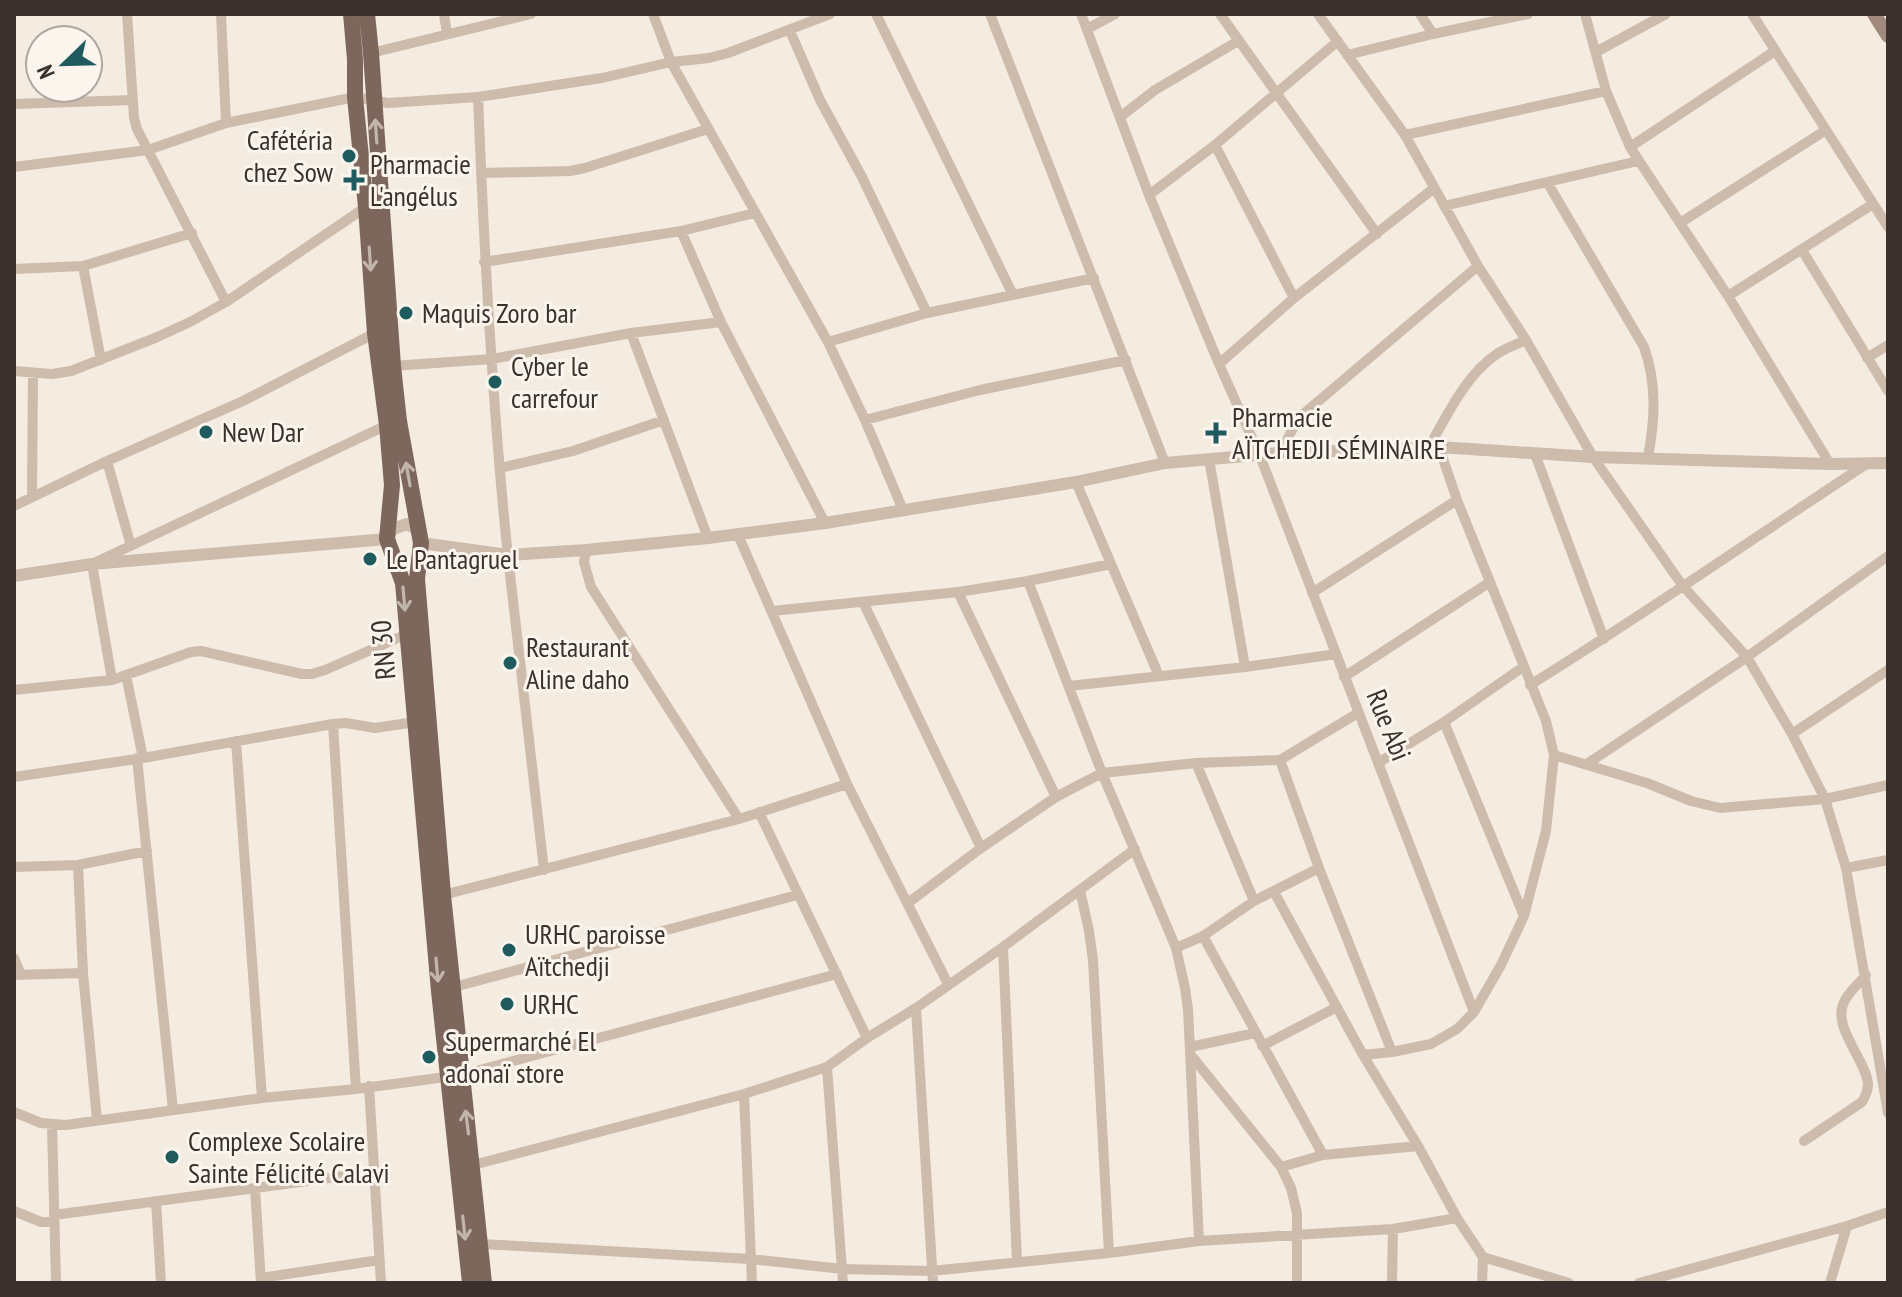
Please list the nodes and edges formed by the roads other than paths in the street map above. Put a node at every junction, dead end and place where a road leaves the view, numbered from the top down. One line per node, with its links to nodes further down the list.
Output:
1 (127, 14): 37 (street)
2 (221, 14): 41 (street)
3 (351, 14): 35 (main road, RN 30 / RN 30)
4 (367, 14): 30 (main road, RN 30)
5 (444, 14): 23 (street)
6 (531, 14): 23 (street)
7 (653, 14): 32 (street)
8 (830, 14): 22 (street)
9 (876, 14): 69 (street)
10 (990, 14): 68 (street)
11 (1081, 14): 21 (street, Rue Abi)
12 (1115, 14): 21 (street)
13 (1220, 14): 26 (street)
14 (1318, 14): 27 (street)
15 (1420, 14): 24 (street)
16 (1528, 14): 24 (street)
17 (1585, 14): 29 (street)
18 (1666, 14): 29 (street)
19 (1752, 14): 28 (street)
20 (1874, 14): 25 (main road)
21 (1087, 29): 40 (street, Rue Abi)
22 (790, 31): 32 (street); 73 (street)
23 (447, 34): 30 (street)
24 (1433, 34): 31 (street)
25 (1888, 36)
26 (1238, 41): 34 (street); 40 (street)
27 (1338, 41): 31 (street); 34 (street)
28 (1775, 51): 43 (street); 46 (street)
29 (1596, 52): 33 (street)
30 (371, 53): 38 (main road, RN 30)
31 (1347, 55): 44 (street)
32 (671, 62): 36 (street); 42 (street)
33 (1606, 91): 44 (street); 46 (street)
34 (1277, 92): 45 (street); 62 (street)
35 (355, 97): 38 (street); 41 (street); 56 (main road, RN 30 / RN 30)
36 (478, 97): 38 (street); 50 (street)
37 (133, 100): 39 (street); 47 (street)
38 (374, 101): 85 (main road, RN 30, one-way to 38)
39 (14, 104)
40 (1120, 117): 53 (street, Rue Abi)
41 (226, 123): 47 (street)
42 (708, 129): 50 (street); 57 (street)
43 (1826, 130): 54 (street); 58 (street)
44 (1405, 135): 52 (street)
45 (1215, 145): 53 (street); 71 (street)
46 (1630, 147): 48 (street)
47 (148, 150): 49 (street); 61 (street)
48 (1638, 161): 51 (street); 58 (street)
49 (14, 167)
50 (481, 173): 64 (street)
51 (1547, 182): 55 (street); 97 (street)
52 (1433, 189): 55 (street); 62 (street)
53 (1149, 195): 84 (street, Rue Abi)
54 (1873, 204): 59 (street); 63 (street)
55 (1444, 206): 66 (street)
56 (366, 207): 72 (street); 75 (main road, RN 30 / RN 30, one-way to 75)
57 (755, 213): 60 (street); 78 (street)
58 (1680, 223): 70 (street)
59 (1888, 227)
60 (681, 231): 64 (street); 74 (street)
61 (192, 233): 65 (street); 72 (street)
62 (1377, 234): 71 (street)
63 (1802, 250): 70 (street); 80 (street)
64 (484, 262): 81 (street)
65 (83, 266): 67 (street); 82 (street)
66 (1478, 266): 77 (street); 93 (street)
67 (14, 269)
68 (1094, 278): 69 (street); 83 (street)
69 (1013, 295): 73 (street)
70 (1728, 296): 103 (street)
71 (1294, 298): 84 (street)
72 (226, 302): 82 (street)
73 (927, 313): 78 (street)
74 (721, 322): 76 (street); 110 (street)
75 (375, 333): 91 (main road, RN 30 / RN 30); 99 (street)
76 (631, 333): 81 (street); 89 (street)
77 (1526, 340): 92 (street); 96 (street)
78 (828, 342): 90 (street)
79 (1888, 345): 80 (street)
80 (1867, 358): 88 (street)
81 (492, 359): 85 (street); 104 (street)
82 (101, 360): 87 (street)
83 (1126, 360): 90 (street); 100 (street)
84 (1219, 364): 95 (street, Rue Abi)
85 (393, 366): 114 (main road, RN 30, one-way to 85)
86 (14, 371): 87 (street)
87 (33, 373): 106 (street)
88 (1888, 391)
89 (664, 420): 104 (street); 112 (street)
90 (865, 420): 109 (street)
91 (387, 425): 113 (main road, RN 30 / RN 30); 115 (street)
92 (1434, 447): 93 (street); 94 (street); 107 (street)
93 (1280, 453): 95 (street)
94 (1535, 454): 96 (street); 130 (street)
95 (1260, 456): 98 (street); 126 (street, Rue Abi)
96 (1593, 457): 97 (street); 124 (street)
97 (1648, 457): 103 (street)
98 (1209, 459): 100 (street); 133 (street)
99 (107, 461): 106 (street); 115 (street)
100 (1165, 463): 105 (street)
101 (1868, 463): 102 (street); 103 (street); 124 (street)
102 (1888, 463)
103 (1830, 464)
104 (500, 468): 117 (street)
105 (1076, 482): 109 (street); 120 (street)
106 (32, 497): 108 (street)
107 (1457, 500): 123 (street); 126 (street)
108 (14, 506)
109 (903, 510): 110 (street)
110 (825, 523): 111 (street)
111 (738, 535): 112 (street); 128 (street)
112 (708, 538): 116 (street)
113 (387, 539): 114 (street); 119 (street); 129 (main road, RN 30 / RN 30, one-way to 129)
114 (421, 543): 117 (street); 174 (main road, RN 30)
115 (131, 546): 119 (street)
116 (586, 550): 117 (street); 162 (street)
117 (508, 555): 171 (street)
118 (1888, 556): 132 (street)
119 (92, 564): 121 (street); 139 (street)
120 (1111, 564): 122 (street); 137 (street)
121 (14, 576)
122 (1028, 581): 125 (street); 141 (street)
123 (1490, 582): 134 (street); 138 (street)
124 (1682, 585): 130 (street); 132 (street)
125 (958, 592): 127 (street); 159 (street)
126 (1312, 593): 131 (street, Rue Abi)
127 (863, 602): 128 (street); 163 (street)
128 (772, 611): 157 (street)
129 (407, 634): 136 (street); 144 (main road, RN 30 / RN 30)
130 (1604, 639): 140 (street)
131 (1336, 654): 133 (street); 138 (street, Rue Abi)
132 (1747, 657): 147 (street); 154 (street)
133 (1245, 667): 137 (street)
134 (1523, 667): 140 (street); 145 (street)
135 (1888, 670): 147 (street)
136 (126, 675): 139 (street); 150 (street)
137 (1159, 676): 141 (street)
138 (1344, 677): 143 (street, Rue Abi)
139 (112, 680): 142 (street)
140 (1530, 685): 149 (street)
141 (1069, 686): 155 (street)
142 (14, 690)
143 (1358, 713): 151 (street); 153 (street, Rue Abi)
144 (415, 722): 146 (street); 199 (main road, RN 30 / RN 30, one-way to 199)
145 (1444, 722): 153 (street); 178 (street)
146 (333, 724): 148 (street); 201 (street)
147 (1792, 734): 160 (street)
148 (236, 741): 150 (street); 203 (street)
149 (1554, 755): 154 (street); 178 (street)
150 (140, 758): 156 (street); 165 (street)
151 (1280, 760): 152 (street); 169 (street)
152 (1196, 763): 155 (street); 176 (street)
153 (1378, 763): 191 (street, Rue Abi)
154 (1587, 764): 160 (street)
155 (1102, 773): 159 (street); 164 (street)
156 (14, 777)
157 (847, 784): 161 (street); 177 (street)
158 (1888, 785): 160 (street)
159 (1056, 797): 163 (street)
160 (1825, 799): 170 (street)
161 (759, 812): 162 (street); 175 (street)
162 (739, 819): 171 (street)
163 (981, 848): 177 (street)
164 (1135, 849): 172 (street); 181 (street)
165 (147, 851): 167 (street); 204 (street)
166 (1888, 860): 170 (street)
167 (78, 865): 168 (street); 183 (street)
168 (14, 867)
169 (1319, 868): 173 (street); 196 (street)
170 (1846, 868): 186 (street)
171 (544, 870): 174 (street)
172 (1080, 890): 180 (street); 226 (street)
173 (1274, 892): 176 (street); 189 (street)
174 (443, 895): 188 (main road, RN 30)
175 (797, 895): 184 (street); 188 (street)
176 (1254, 901): 179 (street)
177 (908, 903): 187 (street)
178 (1524, 916): 191 (street)
179 (1203, 936): 181 (street); 192 (street)
180 (1003, 947): 187 (street); 230 (street)
181 (1176, 948): 195 (street)
182 (14, 958): 185 (street)
183 (83, 973): 185 (street); 207 (street)
184 (837, 974): 193 (street); 199 (street)
185 (18, 975)
186 (1866, 975): 206 (street); 209 (street)
187 (948, 984): 190 (street)
188 (454, 987): 199 (main road, RN 30)
189 (1337, 1007): 194 (street); 197 (street)
190 (916, 1008): 193 (street); 232 (street)
191 (1474, 1012): 196 (street)
192 (1255, 1033): 194 (street); 195 (street)
193 (867, 1038): 198 (street)
194 (1262, 1046): 211 (street)
195 (1190, 1050): 213 (street); 224 (street)
196 (1392, 1052): 197 (street)
197 (1363, 1055): 210 (street)
198 (827, 1067): 202 (street); 231 (street)
199 (455, 1076): 200 (street); 212 (main road, RN 30, one-way to 199); 237 (main road, RN 30 / RN 30, one-way to 237)
200 (369, 1086): 201 (street); 214 (street)
201 (356, 1089): 203 (street)
202 (744, 1094): 212 (street); 228 (street)
203 (262, 1098): 204 (street)
204 (173, 1110): 207 (street)
205 (14, 1112): 208 (street)
206 (1888, 1113)
207 (97, 1120): 208 (street)
208 (52, 1125): 220 (street)
209 (1804, 1141)
210 (1418, 1146): 211 (street); 219 (street)
211 (1323, 1155): 213 (street)
212 (473, 1165): 225 (main road, RN 30)
213 (1281, 1167): 223 (street)
214 (374, 1172): 215 (street); 229 (street)
215 (255, 1188): 216 (street); 233 (street)
216 (156, 1201): 220 (street); 235 (street)
217 (14, 1211): 220 (street)
218 (1888, 1212): 221 (street)
219 (1457, 1218): 222 (street); 227 (street)
220 (54, 1219): 234 (street)
221 (1847, 1226): 246 (street); 247 (street)
222 (1393, 1229): 223 (street); 243 (street)
223 (1297, 1235): 224 (street); 242 (street)
224 (1199, 1241): 226 (street)
225 (481, 1244): 228 (street); 238 (main road, RN 30)
226 (1109, 1253): 230 (street)
227 (1483, 1257): 244 (street); 245 (street)
228 (750, 1259): 231 (street); 239 (street)
229 (379, 1260): 233 (street); 236 (street)
230 (1017, 1261): 232 (street)
231 (843, 1269): 232 (street); 240 (street)
232 (931, 1271): 241 (street)
233 (261, 1281)
234 (56, 1283)
235 (161, 1283)
236 (381, 1283)
237 (470, 1283)
238 (484, 1283)
239 (752, 1283)
240 (843, 1283)
241 (933, 1283)
242 (1297, 1283)
243 (1392, 1283)
244 (1482, 1283)
245 (1569, 1283)
246 (1639, 1283)
247 (1830, 1283)

